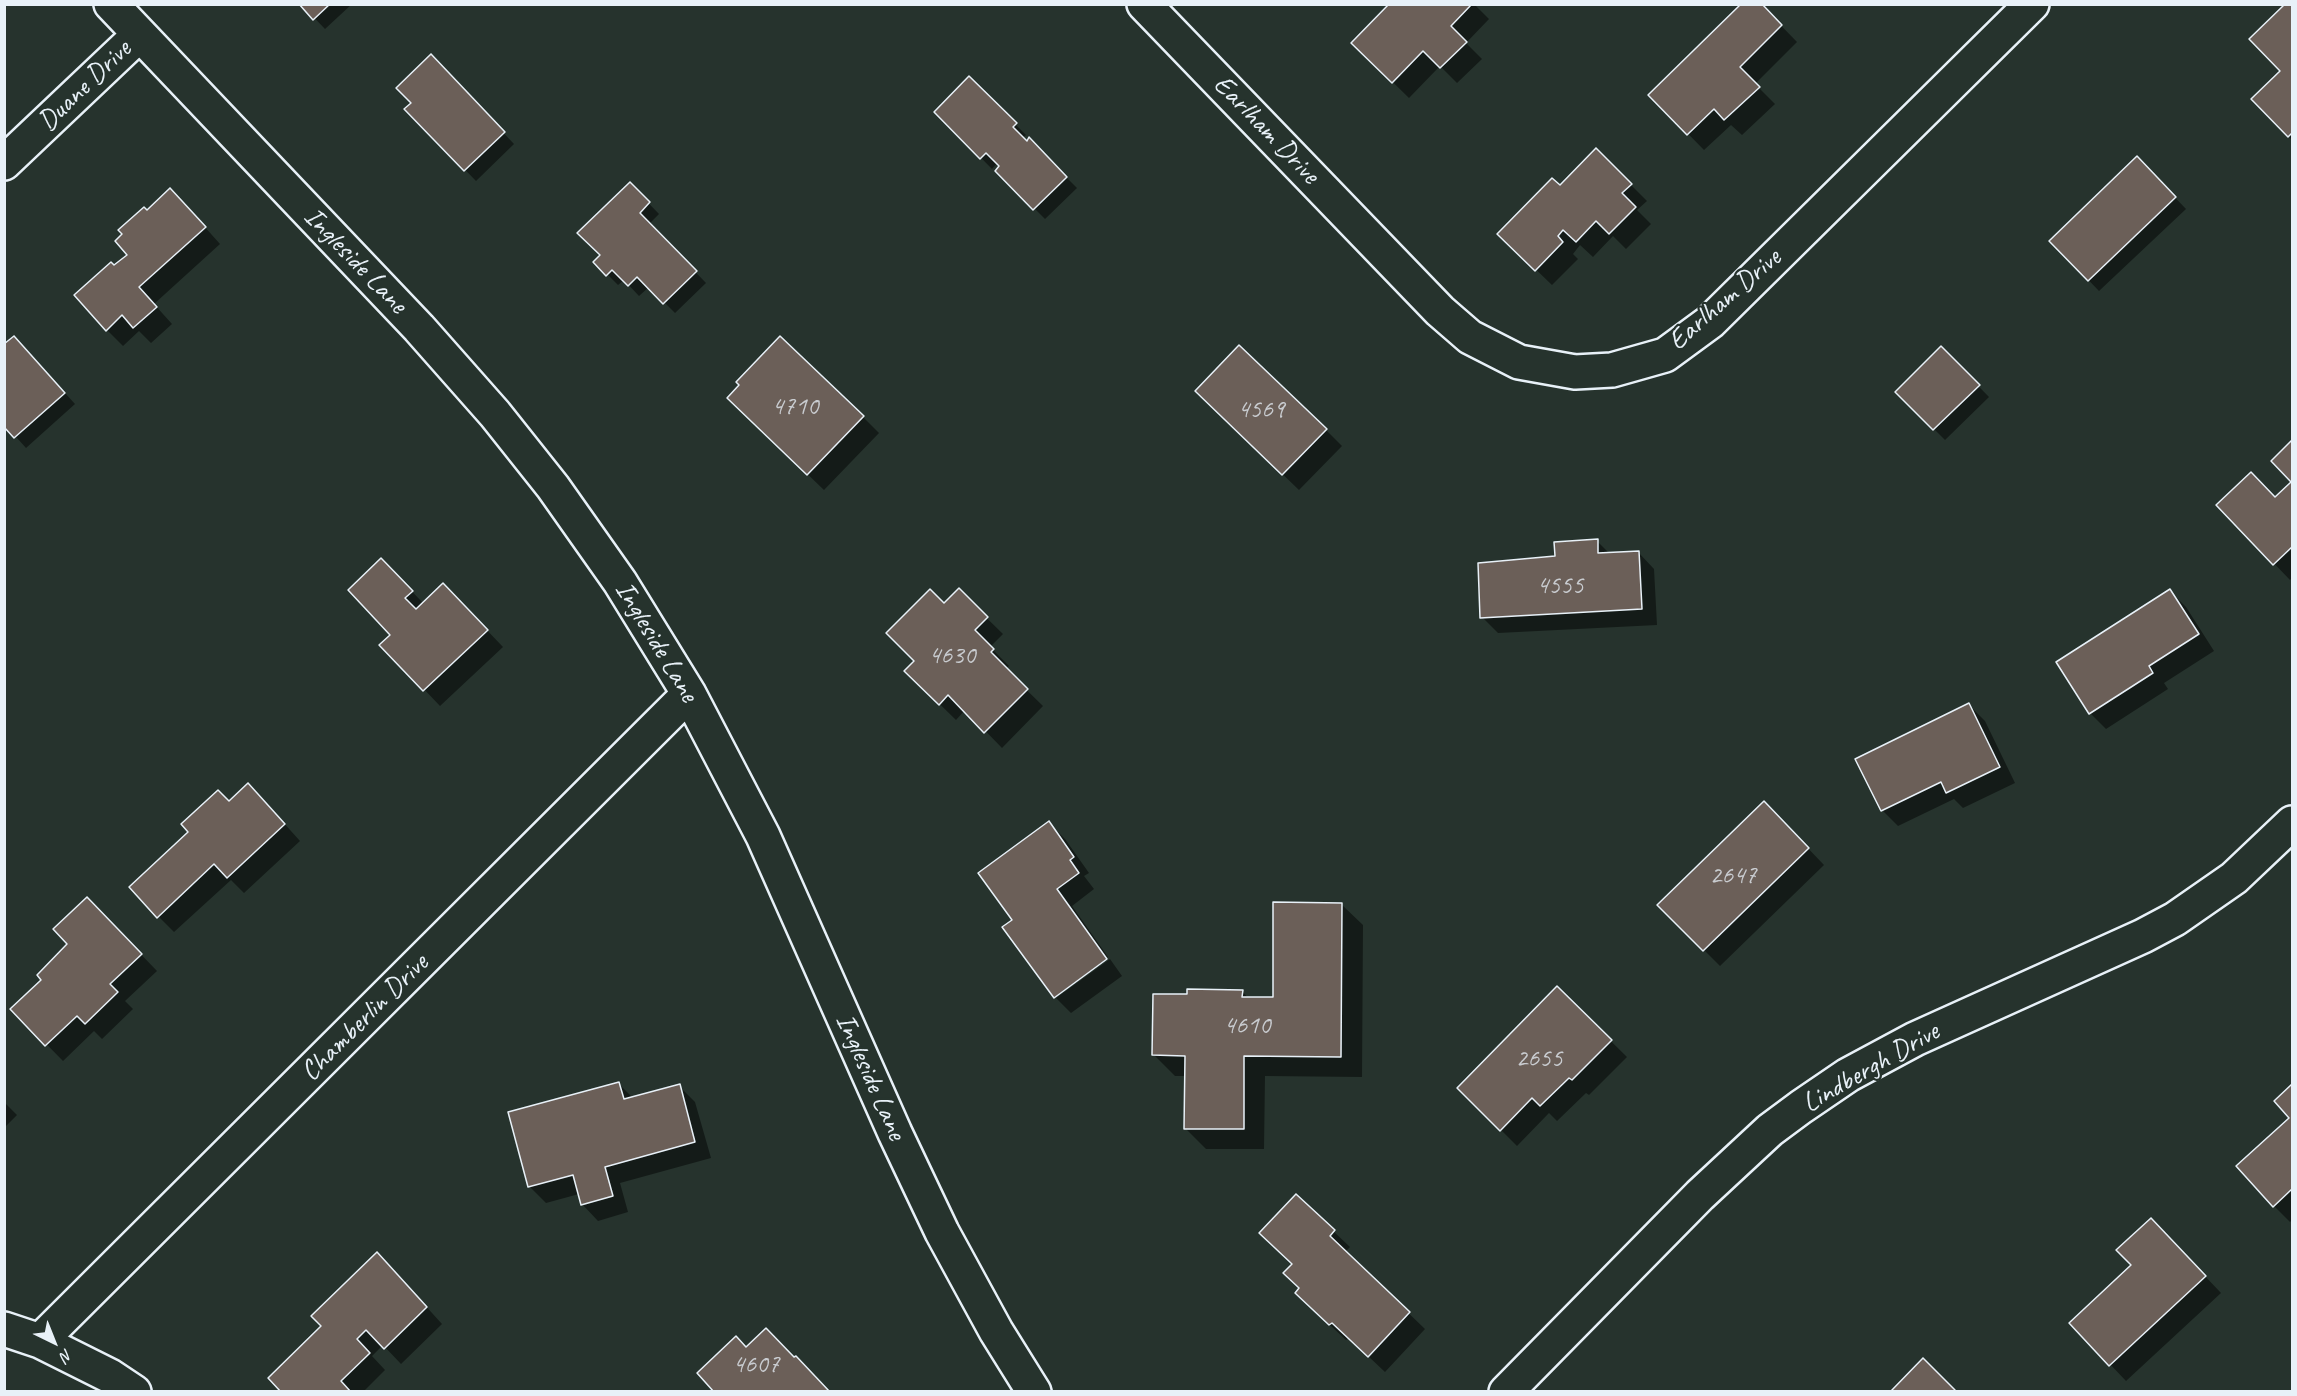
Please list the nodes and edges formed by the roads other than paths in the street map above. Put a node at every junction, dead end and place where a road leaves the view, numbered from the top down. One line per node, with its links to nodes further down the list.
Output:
1 (111, 4): 4 (street, Ingleside Lane)
2 (2032, 4): 3 (street, Earlham Drive)
3 (1155, 8)
4 (140, 34): 5 (street, Duane Drive); 6 (street, Ingleside Lane)
5 (4, 163)
6 (689, 694): 9 (street, Chamberlin Drive); 11 (street, Ingleside Lane)
7 (2292, 823): 12 (street, Lindbergh Drive)
8 (4, 1329): 9 (street)
9 (40, 1341): 10 (street)
10 (134, 1392)
11 (1034, 1392)
12 (1506, 1392)

